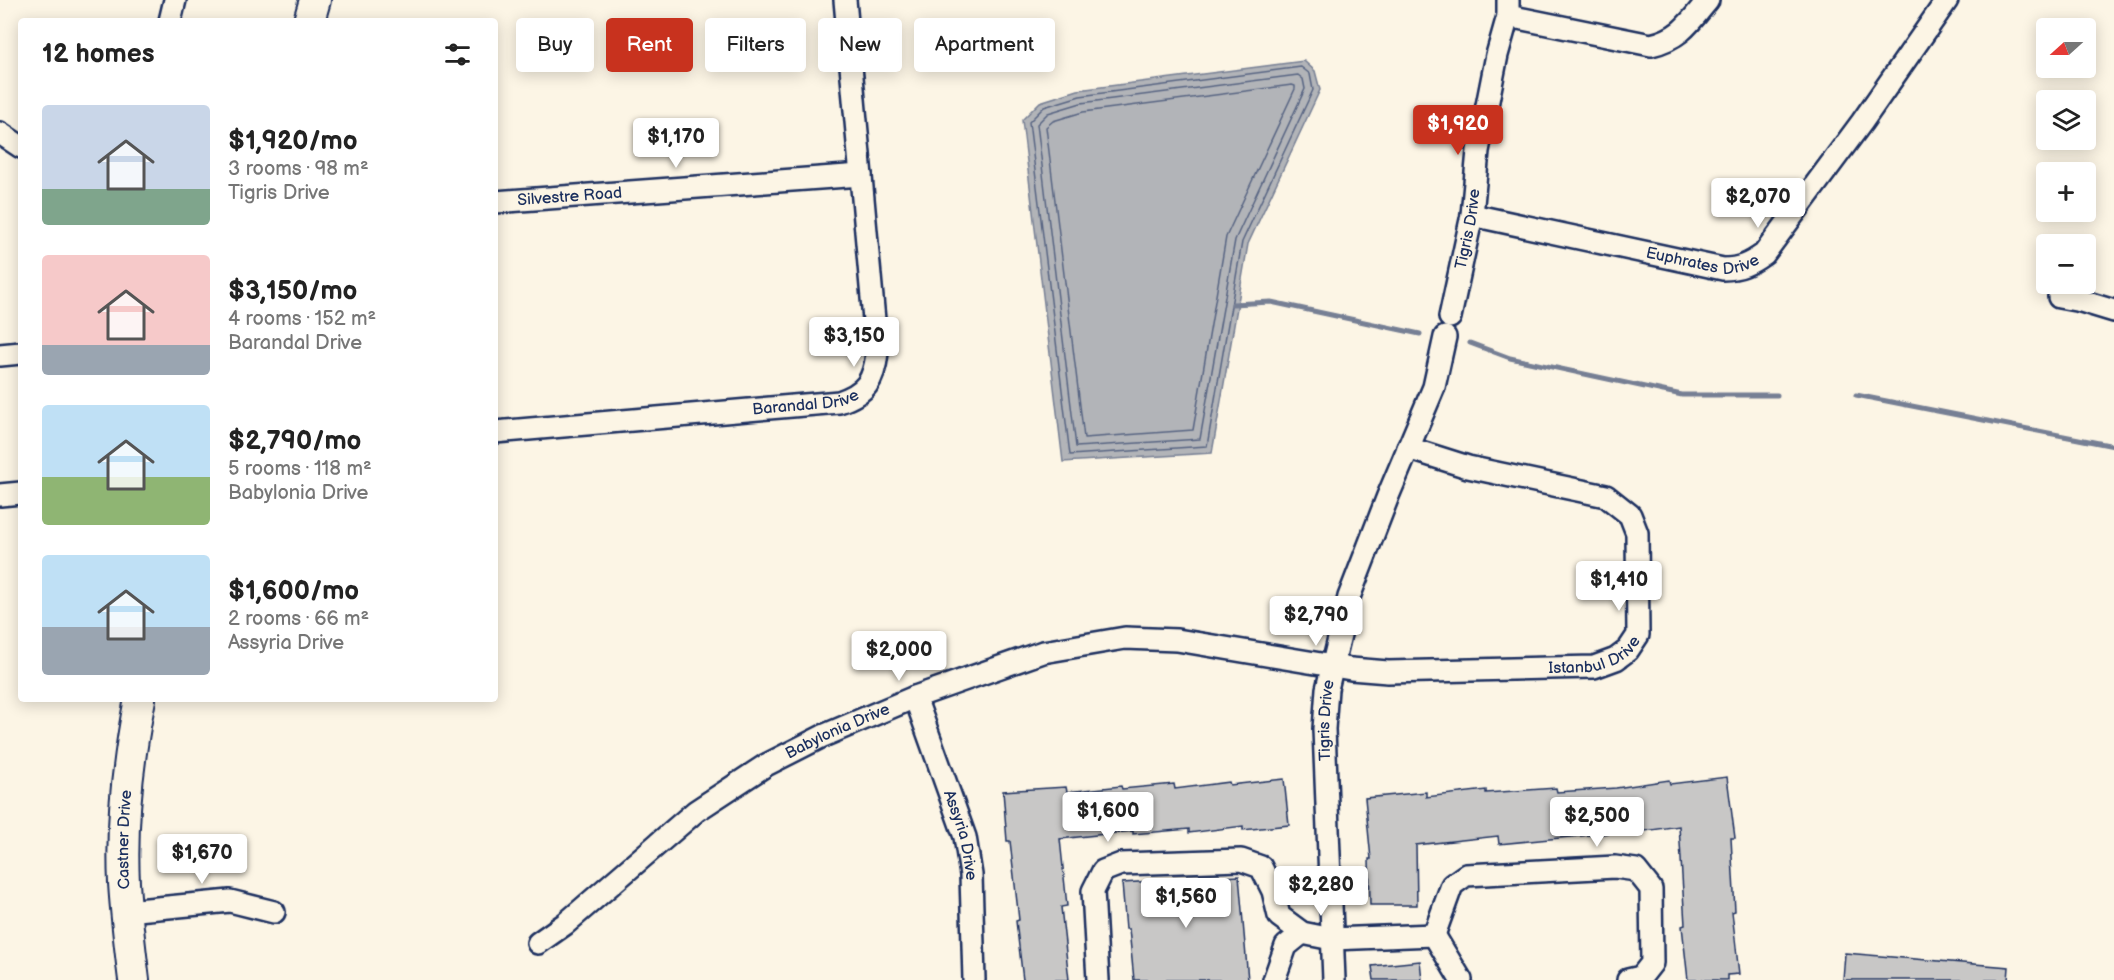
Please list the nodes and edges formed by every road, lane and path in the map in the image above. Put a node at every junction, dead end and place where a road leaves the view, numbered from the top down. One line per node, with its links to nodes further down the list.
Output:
1 (175, 0): 7 (street)
2 (315, 0): 8 (street)
3 (845, 0): 11 (street, Barandal Drive)
4 (1708, 0): 6 (street)
5 (1947, 0): 13 (street, Euphrates Drive)
6 (1508, 8): 13 (street, Tigris Drive)
7 (171, 18)
8 (310, 18)
9 (0, 133): 10 (street)
10 (18, 145)
11 (861, 175): 12 (street, Silvestre Road); 18 (street, Barandal Drive)
12 (498, 202)
13 (1472, 215): 19 (street, Tigris Drive)
14 (2059, 297): 15 (street)
15 (2114, 311)
16 (18, 353): 17 (street)
17 (0, 355)
18 (498, 432)
19 (1408, 448): 22 (street, Tigris Drive); 22 (street, Istanbul Drive)
20 (18, 493): 21 (street)
21 (0, 495)
22 (1332, 666): 23 (street, Babylonia Drive); 29 (street, Tigris Drive)
23 (915, 697): 30 (street, Babylonia Drive); 32 (street, Assyria Drive)
24 (139, 702): 25 (street, Castner Drive)
25 (127, 912): 26 (street); 31 (street, Castner Drive)
26 (274, 912)
27 (1302, 933): 29 (street); 33 (street); 34 (street)
28 (1434, 934): 29 (street); 36 (street); 37 (street)
29 (1332, 939): 35 (street, Tigris Drive)
30 (538, 943)
31 (134, 980)
32 (974, 980)
33 (1098, 980)
34 (1274, 980)
35 (1334, 980)
36 (1461, 980)
37 (1628, 980)

